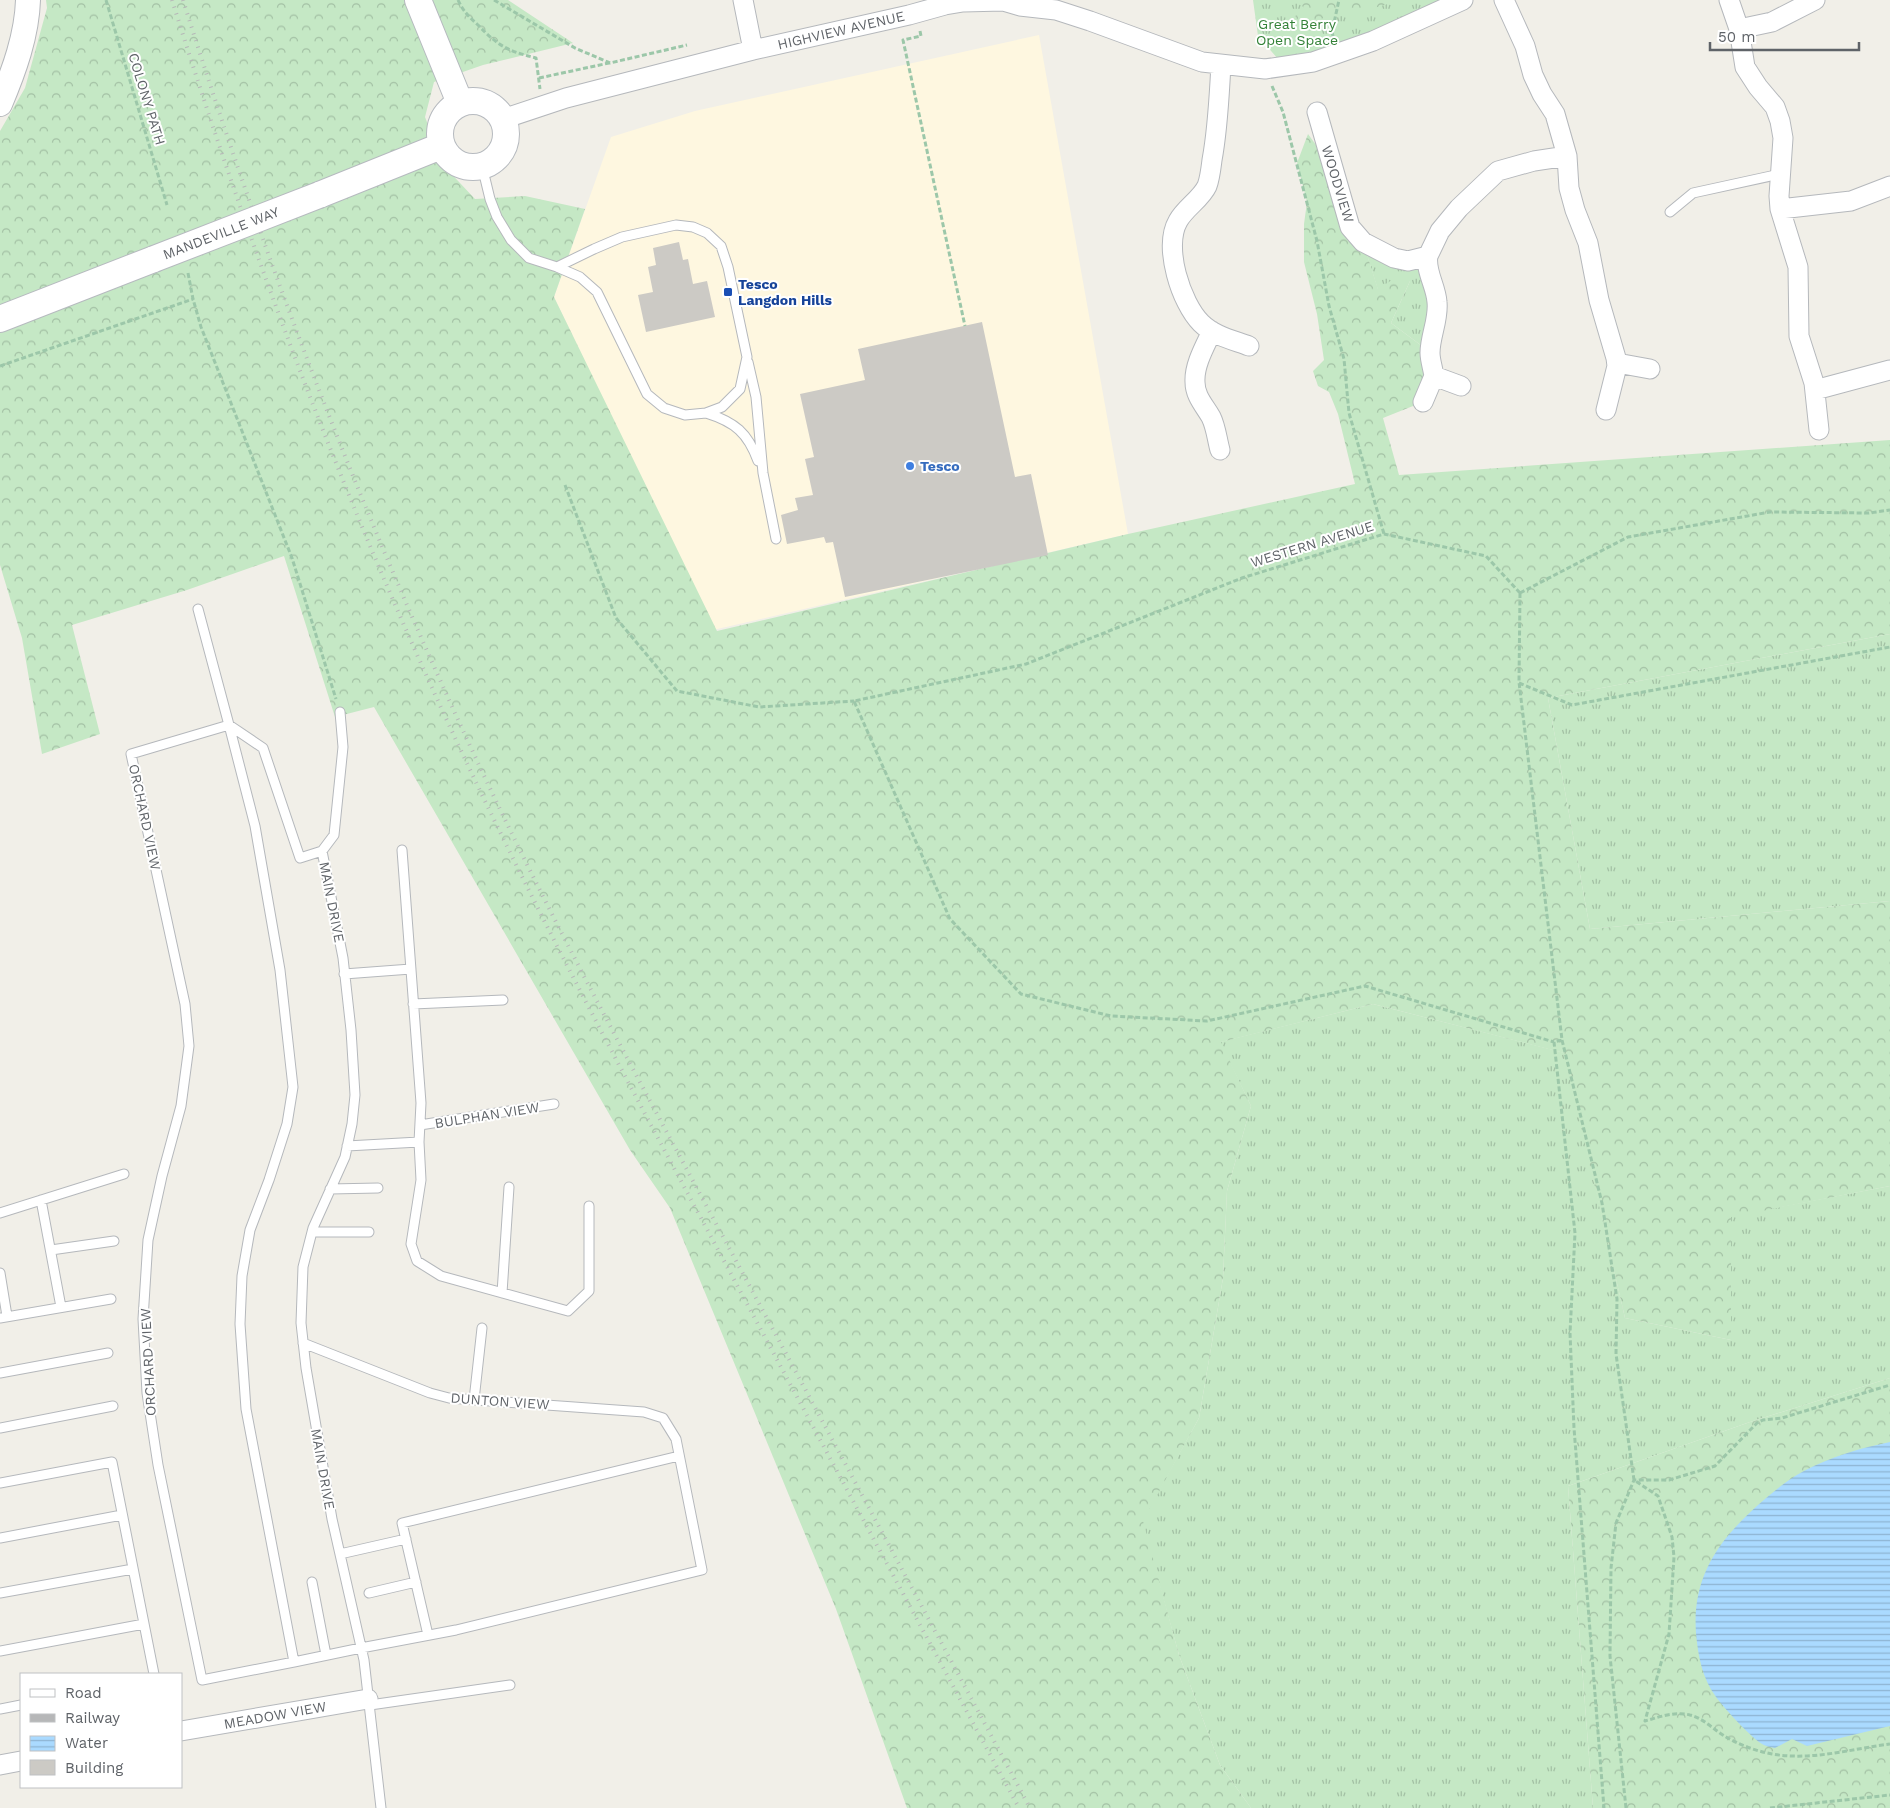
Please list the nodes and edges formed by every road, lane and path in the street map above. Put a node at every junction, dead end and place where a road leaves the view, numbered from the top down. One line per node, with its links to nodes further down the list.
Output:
1 (28, 0): 22 (street)
2 (106, 0): 30 (path, COLONY PATH)
3 (418, 0): 21 (main road)
4 (458, 0): 18 (path)
5 (494, 0): 18 (path)
6 (744, 0): 16 (street)
7 (1339, 0): 17 (path)
8 (1463, 0): 17 (street, HIGHVIEW AVENUE)
9 (1504, 0): 26 (street)
10 (1729, 0): 14 (street)
11 (1815, 0): 14 (street)
12 (1003, 1): 13 (street, HIGHVIEW AVENUE); 19 (street, HIGHVIEW AVENUE)
13 (917, 13): 16 (street, HIGHVIEW AVENUE); 38 (path)
14 (1739, 29): 28 (street)
15 (694, 44): 18 (path)
16 (753, 50): 24 (street, HIGHVIEW AVENUE)
17 (1343, 51): 20 (street, HIGHVIEW AVENUE)
18 (610, 63)
19 (1221, 65): 20 (street, HIGHVIEW AVENUE); 39 (street)
20 (1265, 69): 57 (path)
21 (460, 103): 24 (main road); 25 (main road)
22 (0, 104)
23 (1317, 112): 33 (street, WOODVIEW)
24 (503, 119): 27 (main road)
25 (442, 146): 27 (main road); 37 (main road, MANDEVILLE WAY, bridge)
26 (1567, 156): 33 (street); 42 (street)
27 (482, 166): 34 (lane)
28 (1780, 174): 31 (street); 32 (lane)
29 (1890, 186): 31 (street)
30 (167, 205)
31 (1780, 209): 48 (street)
32 (1670, 212)
33 (1428, 256): 46 (street)
34 (557, 266): 41 (lane); 51 (lane)
35 (188, 273): 36 (path)
36 (193, 299): 43 (path); 64 (path)
37 (0, 319)
38 (965, 326)
39 (1212, 331): 40 (street); 53 (street)
40 (1249, 346)
41 (747, 357): 51 (lane); 54 (lane)
42 (1617, 363): 44 (street); 50 (street)
43 (0, 366)
44 (1650, 369)
45 (1890, 370): 48 (street)
46 (1434, 376): 47 (street); 49 (street)
47 (1460, 386)
48 (1816, 390): 52 (street)
49 (1423, 402)
50 (1606, 410)
51 (706, 413): 54 (lane)
52 (1819, 430)
53 (1220, 450)
54 (763, 473): 58 (lane)
55 (565, 485): 63 (path, WESTERN AVENUE)
56 (1890, 510): 59 (path)
57 (1384, 534): 59 (path, WESTERN AVENUE); 63 (path, WESTERN AVENUE)
58 (776, 539)
59 (1520, 593): 62 (path)
60 (198, 609): 65 (lane)
61 (1890, 647): 62 (path)
62 (1519, 682): 72 (path)
63 (854, 701): 73 (path)
64 (340, 712): 67 (lane)
65 (229, 725): 67 (lane, MAIN DRIVE); 119 (lane); 119 (lane, ORCHARD VIEW)
66 (402, 850): 68 (lane, BULPHAN VIEW)
67 (322, 851): 69 (lane, MAIN DRIVE)
68 (411, 969): 69 (lane); 71 (lane, BULPHAN VIEW)
69 (344, 974): 77 (lane, MAIN DRIVE)
70 (503, 1000): 71 (lane)
71 (413, 1004): 75 (lane, BULPHAN VIEW)
72 (1562, 1040): 73 (path); 103 (path)
73 (1554, 1042): 131 (path)
74 (554, 1104): 75 (lane, BULPHAN VIEW)
75 (420, 1125): 76 (lane, BULPHAN VIEW)
76 (420, 1142): 77 (lane); 90 (lane, BULPHAN VIEW)
77 (347, 1146): 81 (lane, MAIN DRIVE)
78 (124, 1174): 82 (lane)
79 (509, 1187): 90 (lane)
80 (378, 1188): 81 (lane)
81 (330, 1189): 85 (lane, MAIN DRIVE)
82 (41, 1200): 84 (lane); 88 (lane)
83 (589, 1206): 90 (lane, BULPHAN VIEW)
84 (0, 1212)
85 (312, 1232): 86 (lane); 95 (lane, MAIN DRIVE)
86 (369, 1232)
87 (114, 1241): 88 (lane)
88 (50, 1250): 92 (lane)
89 (0, 1273): 93 (lane)
90 (502, 1293)
91 (111, 1298): 92 (lane)
92 (61, 1307): 93 (lane)
93 (4, 1317)
94 (482, 1328): 99 (lane)
95 (303, 1343): 99 (lane, DUNTON VIEW); 108 (lane, MAIN DRIVE)
96 (108, 1353): 97 (lane)
97 (0, 1373)
98 (1890, 1385): 103 (path)
99 (474, 1400): 102 (lane, DUNTON VIEW)
100 (113, 1406): 101 (lane)
101 (0, 1428)
102 (679, 1456): 107 (lane); 115 (lane, DUNTON VIEW)
103 (1634, 1480): 126 (path); 132 (path)
104 (0, 1483): 105 (lane)
105 (122, 1515): 106 (lane); 109 (lane)
106 (0, 1538)
107 (406, 1539): 108 (lane); 111 (lane)
108 (340, 1554): 116 (lane, MAIN DRIVE)
109 (133, 1569): 112 (lane); 114 (lane)
110 (312, 1582): 118 (lane)
111 (416, 1582): 113 (lane); 115 (lane)
112 (0, 1593)
113 (369, 1593)
114 (144, 1624): 117 (lane); 120 (lane)
115 (428, 1635): 116 (lane, DUNTON VIEW)
116 (361, 1648): 118 (lane, ORCHARD VIEW); 122 (lane, MAIN DRIVE)
117 (0, 1651)
118 (326, 1655): 119 (lane, ORCHARD VIEW)
119 (294, 1662)
120 (154, 1673)
121 (510, 1686): 122 (lane)
122 (369, 1702): 125 (street, MEADOW VIEW); 130 (lane, MAIN DRIVE)
123 (20, 1705): 124 (lane)
124 (0, 1709)
125 (182, 1732)
126 (1890, 1744)
127 (20, 1761): 128 (street)
128 (0, 1765)
129 (1890, 1795): 133 (path)
130 (381, 1808)
131 (1604, 1808)
132 (1626, 1808)
133 (1770, 1808)

